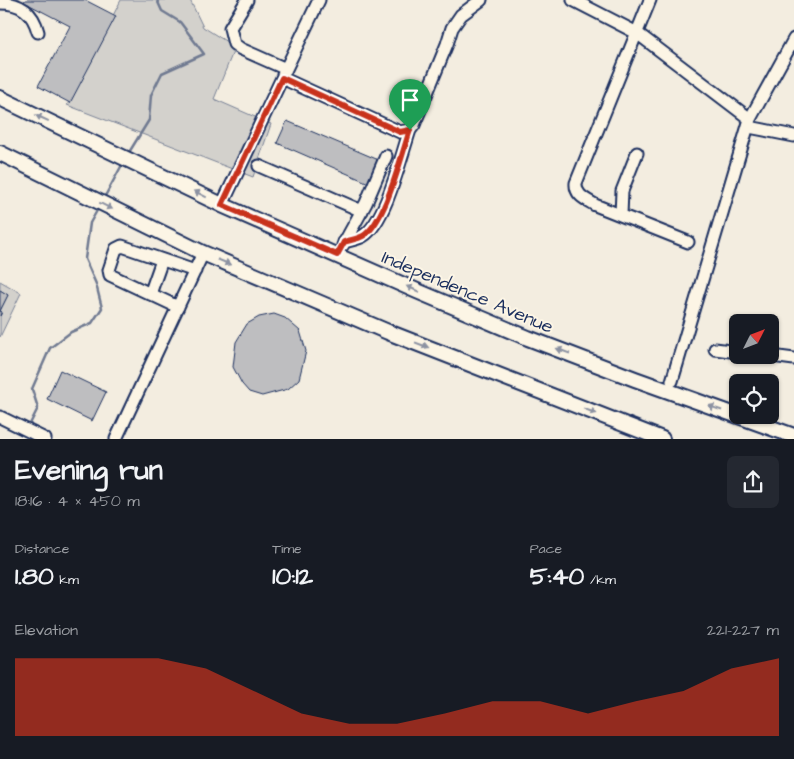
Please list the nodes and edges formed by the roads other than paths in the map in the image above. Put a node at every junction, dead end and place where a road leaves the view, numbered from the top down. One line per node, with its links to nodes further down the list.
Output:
1 (247, 0): 10 (street)
2 (319, 0): 10 (street)
3 (481, 0): 13 (street)
4 (573, 0): 8 (street)
5 (650, 0): 8 (street)
6 (0, 3): 7 (street)
7 (38, 32)
8 (637, 33): 12 (street); 21 (street)
9 (794, 39): 12 (street)
10 (284, 74): 13 (street); 19 (street)
11 (0, 98): 19 (main road, Independence Avenue, one-way to 11)
12 (749, 123): 14 (street); 34 (street)
13 (410, 130): 22 (street)
14 (794, 136)
15 (0, 153): 24 (main road, one-way to 24)
16 (637, 153): 21 (street)
17 (386, 156): 20 (street)
18 (259, 166): 20 (street)
19 (222, 205): 25 (main road, Independence Avenue)
20 (362, 211): 22 (street)
21 (622, 215): 23 (street)
22 (344, 242): 25 (street)
23 (688, 242)
24 (203, 253): 27 (street); 39 (main road, one-way to 39)
25 (337, 255): 36 (main road, Independence Avenue, one-way to 25)
26 (162, 260): 27 (street); 28 (street); 28 (street)
27 (195, 271): 29 (street)
28 (150, 294): 29 (street)
29 (178, 307): 38 (street)
30 (715, 349): 31 (street)
31 (729, 351)
32 (779, 356): 33 (street)
33 (794, 358)
34 (672, 381)
35 (0, 417): 37 (street)
36 (794, 436)
37 (44, 439)
38 (116, 439)
39 (662, 439)

